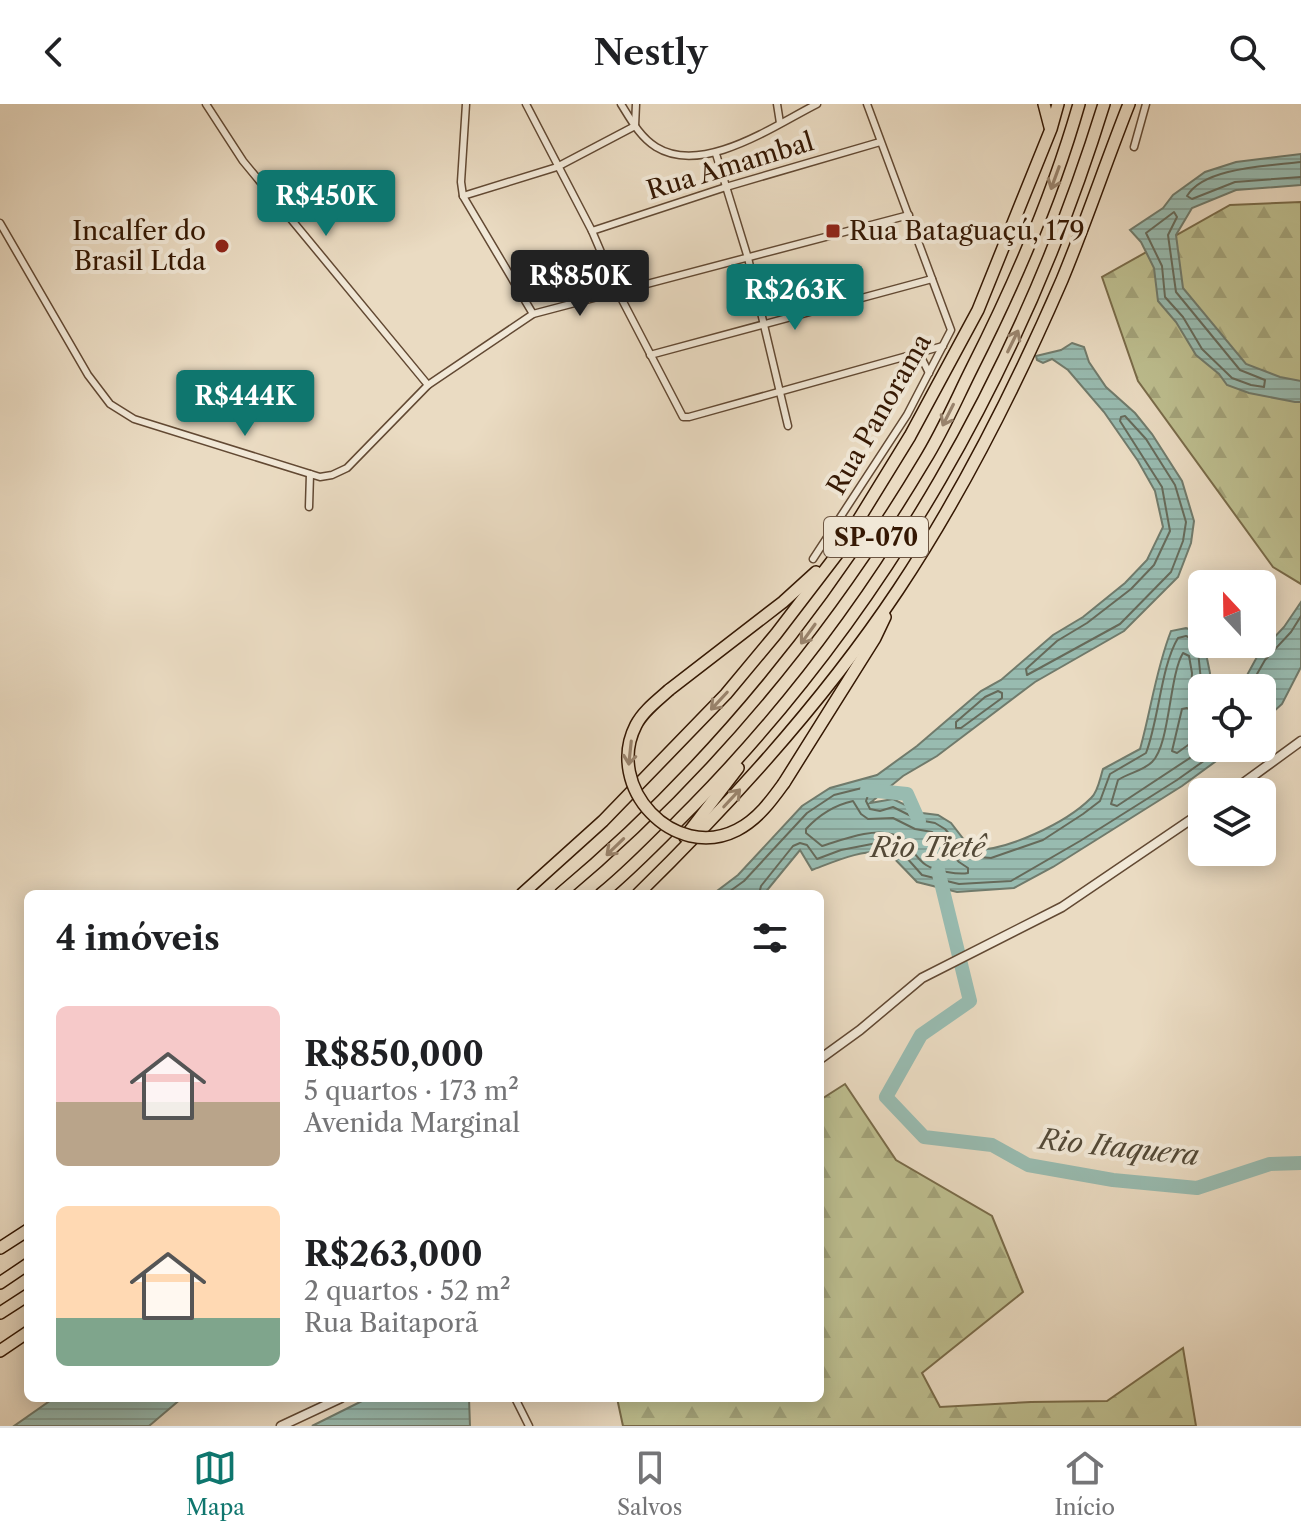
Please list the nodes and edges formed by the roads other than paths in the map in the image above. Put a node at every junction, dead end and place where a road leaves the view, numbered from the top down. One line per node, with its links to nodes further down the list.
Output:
1 (206, 104): 36 (street)
2 (466, 104): 23 (street)
3 (526, 104): 21 (street)
4 (621, 104): 16 (street)
5 (636, 104): 16 (street)
6 (777, 104): 15 (street)
7 (817, 104): 15 (street)
8 (867, 104): 18 (street, Rua Panorama)
9 (1044, 104): 17 (highway)
10 (1058, 104): 17 (highway)
11 (1079, 104): 49 (highway, SP-070, one-way to 49)
12 (1104, 104): 44 (highway, SP-070, one-way to 12)
13 (1129, 104): 43 (highway)
14 (1146, 104): 19 (street)
15 (780, 123): 20 (street)
16 (635, 126): 20 (street); 21 (street)
17 (1051, 129): 41 (highway)
18 (880, 142): 22 (street, Rua Amambal); 24 (street, Rua Panorama)
19 (1134, 147)
20 (716, 154): 22 (street)
21 (557, 167): 23 (street); 26 (street)
22 (726, 187): 26 (street, Rua Amambal); 27 (street)
23 (463, 196): 30 (street)
24 (909, 215): 27 (street); 28 (street, Rua Panorama)
25 (0, 223): 39 (street)
26 (592, 231): 29 (street)
27 (748, 258): 29 (street); 31 (street)
28 (932, 279): 31 (street); 32 (street, Rua Panorama)
29 (618, 292): 30 (street); 34 (street)
30 (533, 314): 36 (street)
31 (764, 325): 34 (street); 37 (street)
32 (943, 346): 33 (street); 35 (street, Rua Panorama)
33 (919, 353): 35 (street); 37 (street)
34 (650, 355): 37 (street)
35 (929, 373): 42 (street, Rua Panorama)
36 (428, 385): 39 (street)
37 (777, 392): 38 (street)
38 (788, 426)
39 (310, 474): 40 (street)
40 (309, 507)
41 (838, 553): 43 (highway, one-way to 43, bridge); 48 (highway, one-way to 48)
42 (813, 559)
43 (897, 591): 52 (highway, one-way to 43)
44 (775, 718): 50 (highway, SP-070); 51 (highway)
45 (1301, 741): 46 (street)
46 (1250, 778)
47 (1188, 822): 53 (street)
48 (526, 890)
49 (565, 890)
50 (605, 890)
51 (642, 890)
52 (643, 890)
53 (824, 1056)
54 (24, 1233): 55 (highway)
55 (0, 1248)
56 (24, 1267): 57 (highway)
57 (0, 1283)
58 (24, 1298): 59 (highway)
59 (0, 1313)
60 (24, 1335): 61 (highway)
61 (0, 1351)
62 (332, 1402): 64 (street)
63 (517, 1402): 65 (street)
64 (281, 1426)
65 (529, 1426)

